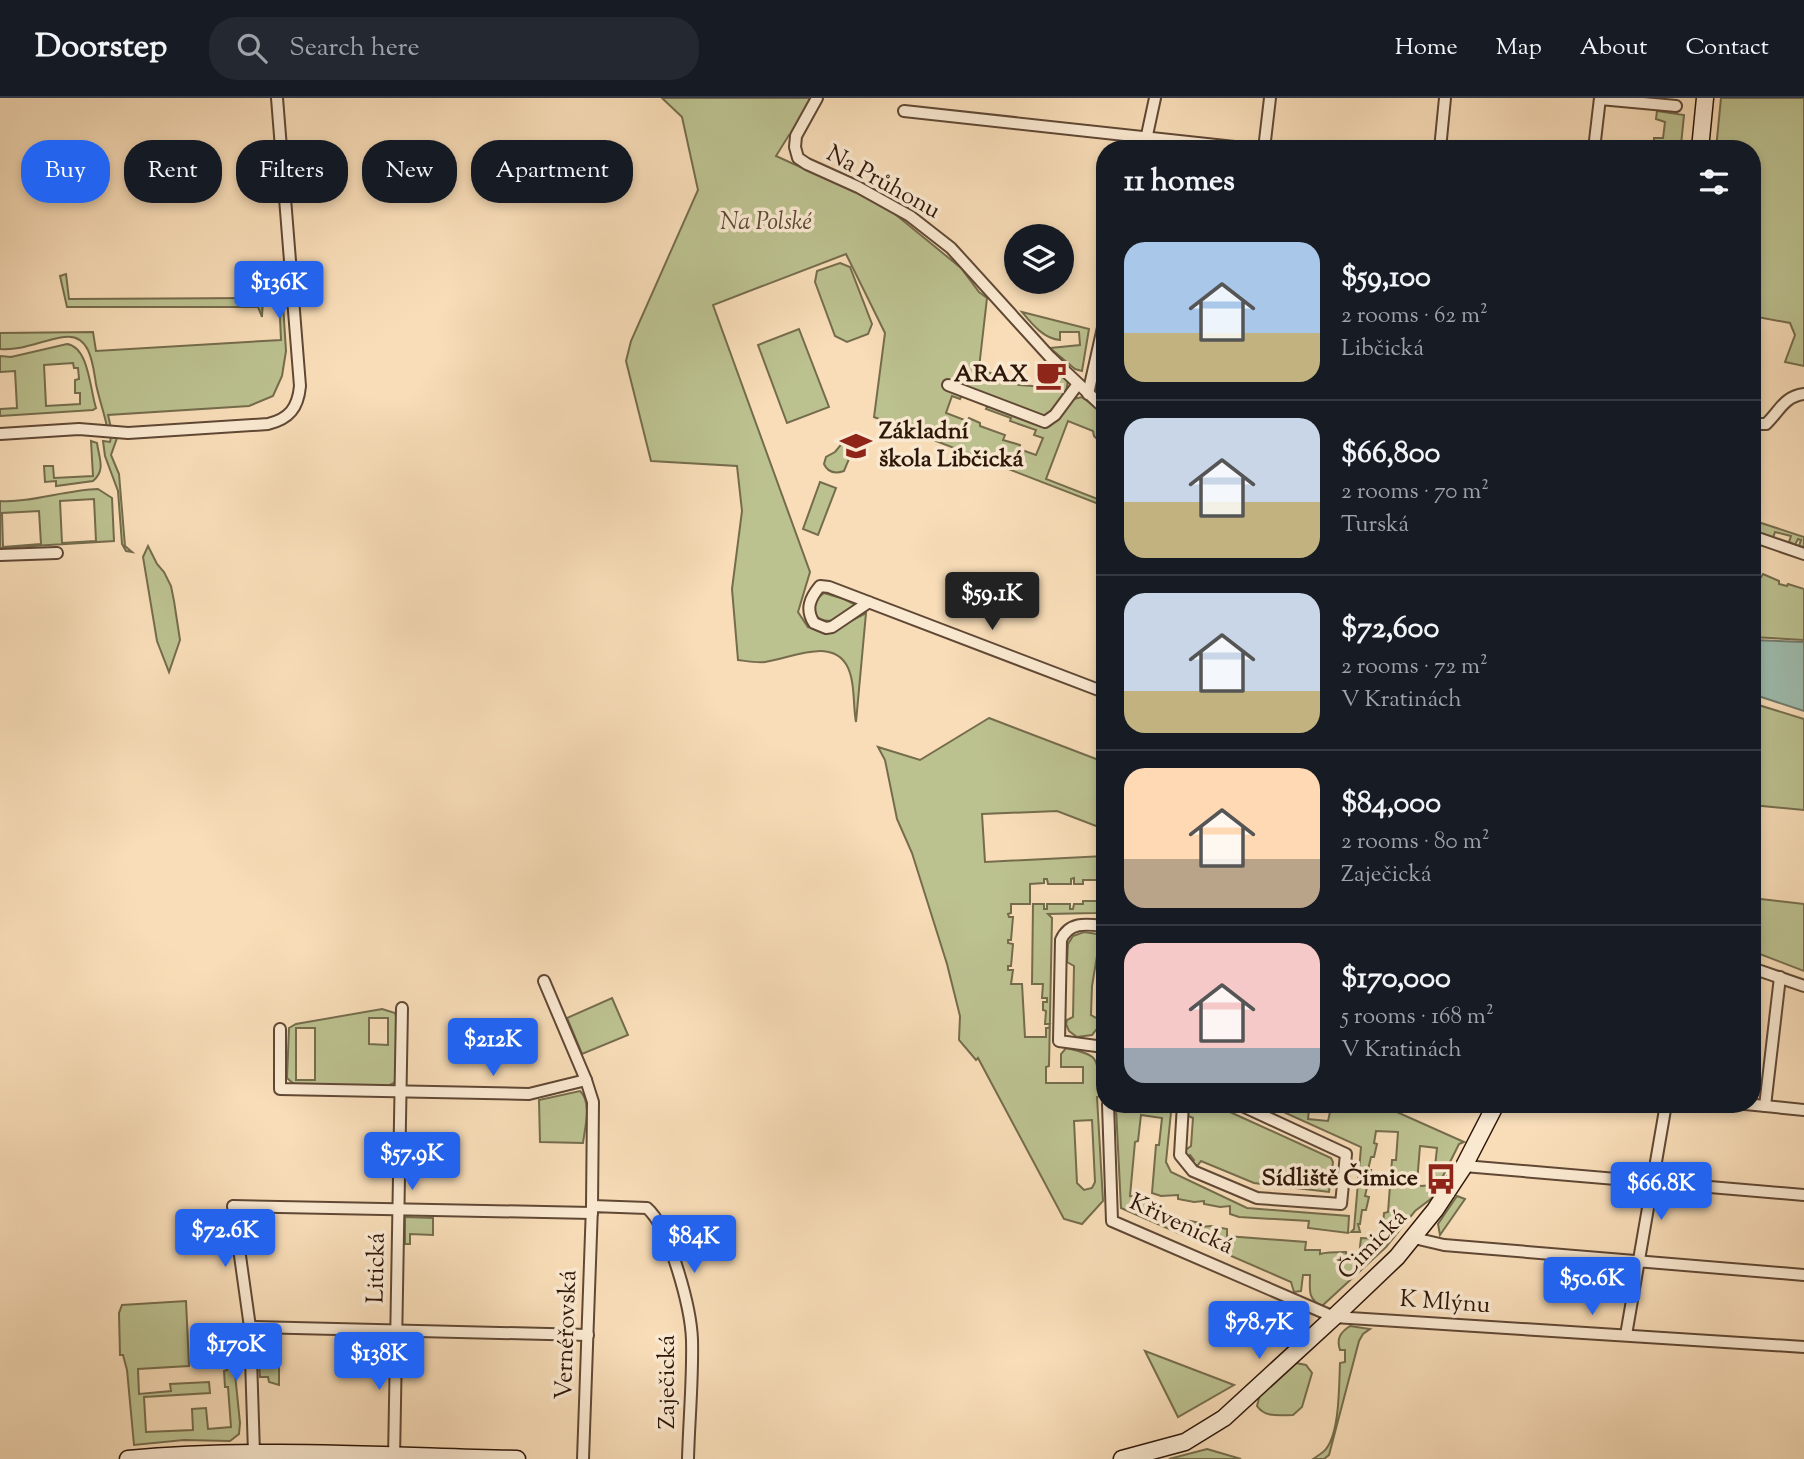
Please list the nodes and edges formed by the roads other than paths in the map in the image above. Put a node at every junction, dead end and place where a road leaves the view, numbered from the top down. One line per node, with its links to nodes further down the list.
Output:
1 (277, 98): 23 (street)
2 (817, 98): 17 (street, Na Průhonu)
3 (1155, 98): 11 (street)
4 (1270, 98): 12 (street)
5 (1445, 98): 13 (street)
6 (1705, 98): 15 (street)
7 (1600, 99): 8 (street); 14 (street)
8 (1676, 106)
9 (904, 111): 10 (street)
10 (1122, 140)
11 (1146, 140)
12 (1265, 140)
13 (1441, 140)
14 (1595, 140)
15 (1701, 140)
16 (1096, 358): 19 (street)
17 (1078, 384): 18 (street); 19 (street, Na Průhonu)
18 (948, 385)
19 (1088, 394): 21 (street, Na Průhonu)
20 (1804, 394): 22 (street)
21 (1096, 401)
22 (1761, 424)
23 (0, 434)
24 (1761, 539): 26 (street)
25 (57, 553): 27 (street)
26 (1804, 554)
27 (0, 555)
28 (869, 603): 28 (street); 29 (street)
29 (1096, 689)
30 (1096, 926): 37 (street)
31 (1761, 971): 32 (street)
32 (1780, 977): 34 (street); 41 (street)
33 (544, 981): 38 (street, Vernéřovská)
34 (1804, 986)
35 (402, 1008): 39 (street, Litická)
36 (280, 1029): 39 (street)
37 (1096, 1046)
38 (586, 1080): 39 (street); 52 (street, Vernéřovská)
39 (402, 1092): 51 (street, Litická)
40 (1761, 1106): 41 (street)
41 (1765, 1106): 42 (street)
42 (1804, 1110)
43 (1108, 1113): 56 (street, Křivenická)
44 (1182, 1113): 45 (street)
45 (1257, 1113)
46 (1491, 1113): 48 (street, Čimická)
47 (1664, 1113): 49 (street)
48 (1464, 1166): 49 (street); 53 (street, Čimická)
49 (1652, 1182): 50 (street); 54 (street)
50 (1804, 1195)
51 (400, 1208): 52 (street); 57 (street); 58 (street, Litická)
52 (592, 1210): 59 (street, Vernéřovská); 67 (street, Zaječická)
53 (1414, 1238): 54 (street); 56 (street, Čimická)
54 (1639, 1261): 55 (street); 60 (street)
55 (1804, 1275)
56 (1334, 1317): 60 (street, K Mlýnu); 68 (street, Čimická)
57 (250, 1327): 58 (street); 62 (street)
58 (397, 1329): 59 (street); 63 (street, Litická)
59 (588, 1335): 66 (street, Vernéřovská)
60 (1626, 1335): 61 (street, K Mlýnu)
61 (1804, 1346)
62 (246, 1455): 63 (street); 64 (street)
63 (394, 1457): 65 (street)
64 (128, 1459)
65 (517, 1459)
66 (583, 1459)
67 (688, 1459)
68 (1122, 1459)

